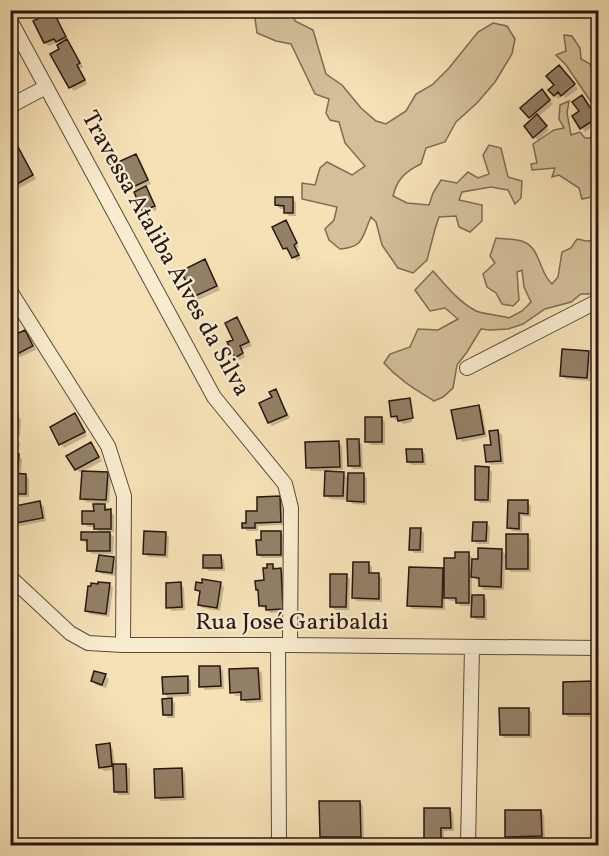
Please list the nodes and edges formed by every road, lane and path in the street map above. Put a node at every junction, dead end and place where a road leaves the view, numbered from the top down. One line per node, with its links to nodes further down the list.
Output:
1 (10, 20): 2 (street, Travessa Ataliba Alves da Silva)
2 (46, 87): 3 (street); 9 (street, Travessa Ataliba Alves da Silva)
3 (10, 106)
4 (10, 291): 8 (street)
5 (598, 301): 6 (street)
6 (467, 368)
7 (10, 577): 8 (street, Rua José Garibaldi)
8 (123, 645): 9 (street, Rua José Garibaldi)
9 (284, 645): 10 (street, Rua José Garibaldi); 12 (street, Travessa Ataliba Alves da Silva)
10 (472, 647): 11 (street, Rua José Garibaldi); 13 (street)
11 (598, 648)
12 (279, 846)
13 (468, 846)

